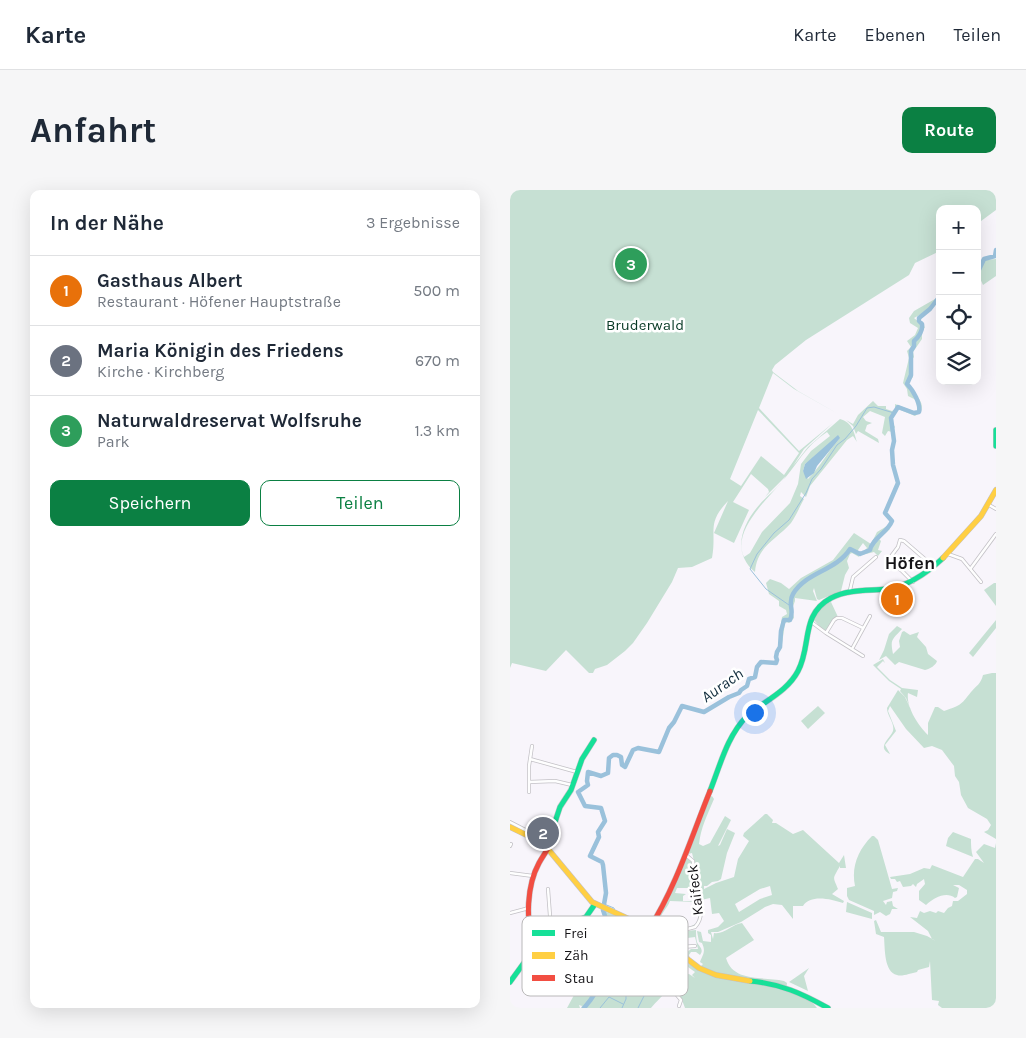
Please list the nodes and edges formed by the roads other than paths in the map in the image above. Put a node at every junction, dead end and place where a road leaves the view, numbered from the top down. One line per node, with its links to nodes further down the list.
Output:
1 (996, 430): 2 (street)
2 (996, 445)
3 (996, 490): 4 (street)
4 (989, 505): 5 (street); 7 (street)
5 (996, 509)
6 (996, 534): 10 (street)
7 (946, 554): 9 (street); 10 (street)
8 (876, 557): 13 (street)
9 (933, 566): 11 (street); 11 (street)
10 (971, 568): 12 (street)
11 (913, 582): 13 (street)
12 (981, 582)
13 (850, 590): 15 (street)
14 (870, 616): 16 (street)
15 (809, 622): 17 (street); 30 (street)
16 (863, 628): 17 (street); 18 (street)
17 (826, 633): 18 (street)
18 (852, 649): 19 (street)
19 (862, 656)
20 (594, 740): 23 (street)
21 (532, 746): 22 (street)
22 (530, 759): 23 (street); 24 (street)
23 (577, 772): 25 (street)
24 (529, 782): 25 (street); 26 (street)
25 (573, 786): 29 (street)
26 (529, 792)
27 (510, 822): 29 (street)
28 (510, 827): 29 (street)
29 (546, 847): 32 (street); 34 (street)
30 (684, 854): 41 (street); 42 (street, Kaifeck)
31 (510, 873): 32 (street)
32 (533, 876): 35 (street)
33 (548, 890): 38 (street)
34 (595, 904): 39 (street); 40 (street)
35 (529, 908): 36 (street); 37 (street)
36 (510, 913)
37 (530, 916)
38 (550, 916)
39 (587, 916)
40 (624, 916)
41 (658, 916)
42 (688, 929)
43 (696, 946): 44 (street, Kaifeck)
44 (688, 947)
45 (688, 961): 50 (street)
46 (522, 964): 47 (street)
47 (510, 982)
48 (678, 996): 49 (street)
49 (679, 1006)
50 (828, 1008)

